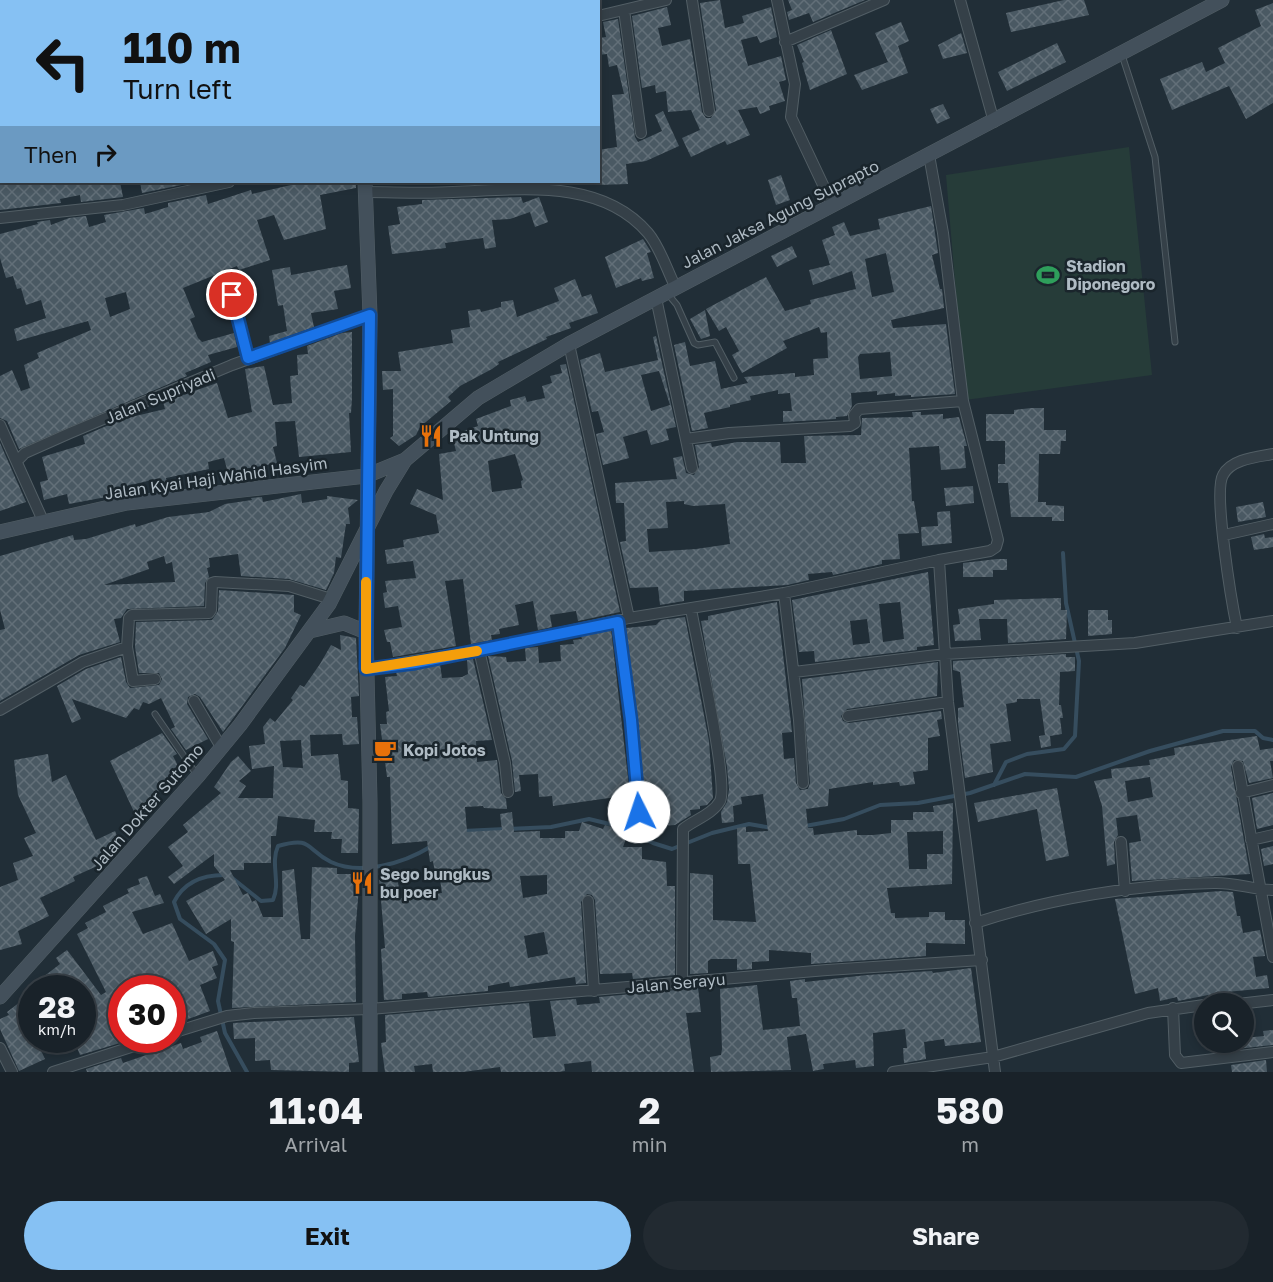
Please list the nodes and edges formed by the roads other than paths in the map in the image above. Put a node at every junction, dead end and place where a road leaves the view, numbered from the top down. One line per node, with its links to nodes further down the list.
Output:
1 (666, 0): 7 (street)
2 (692, 0): 12 (street)
3 (777, 0): 10 (street)
4 (885, 0): 10 (street)
5 (960, 0): 13 (street)
6 (1222, 0): 11 (main road, Jalan Jaksa Agung Suprapto)
7 (642, 3): 8 (street)
8 (624, 10): 9 (street); 14 (street)
9 (600, 16)
10 (785, 42): 19 (street)
11 (1122, 53): 13 (main road, Jalan Jaksa Agung Suprapto); 24 (lane)
12 (709, 111)
13 (994, 122): 15 (main road, Jalan Jaksa Agung Suprapto)
14 (641, 133)
15 (929, 155): 19 (main road, Jalan Jaksa Agung Suprapto); 28 (street)
16 (214, 183): 17 (street)
17 (199, 184): 20 (street)
18 (366, 187): 21 (street); 23 (main road)
19 (832, 206): 21 (main road, Jalan Jaksa Agung Suprapto)
20 (0, 218)
21 (666, 292): 25 (main road, Jalan Jaksa Agung Suprapto); 27 (lane); 30 (street)
22 (232, 295): 26 (street)
23 (370, 315): 26 (street, Jalan Supriyadi); 35 (main road)
24 (1175, 342)
25 (569, 344): 32 (main road, Jalan Jaksa Agung Suprapto); 45 (street)
26 (248, 358): 33 (street, Jalan Supriyadi)
27 (734, 378)
28 (963, 400): 30 (street); 41 (street)
29 (0, 425): 33 (street)
30 (686, 439): 34 (street)
31 (1273, 454): 40 (street)
32 (405, 460): 35 (main road, Jalan Jaksa Agung Suprapto); 38 (main road, Jalan Dokter Sutomo)
33 (17, 461): 36 (street)
34 (692, 468)
35 (366, 476): 36 (main road, Jalan Kyai Haji Wahid Hasyim); 38 (main road)
36 (44, 523): 39 (main road, Jalan Kyai Haji Wahid Hasyim)
37 (1273, 524): 40 (street)
38 (366, 528): 43 (main road, Jalan Dokter Sutomo); 49 (main road)
39 (0, 532)
40 (1224, 535): 47 (street)
41 (939, 560): 42 (street); 52 (street)
42 (784, 593): 44 (street); 54 (street)
43 (331, 599): 48 (main road, Jalan Dokter Sutomo); 50 (street)
44 (691, 609): 45 (street); 78 (street)
45 (624, 620): 51 (street); 68 (street)
46 (1273, 621): 47 (street)
47 (1237, 628): 52 (street)
48 (310, 632): 49 (main road); 61 (main road, Jalan Dokter Sutomo)
49 (366, 632): 53 (main road)
50 (127, 647): 55 (street); 58 (street)
51 (479, 650): 53 (street); 66 (street)
52 (945, 654): 54 (street); 57 (street)
53 (366, 669): 85 (main road)
54 (794, 672): 64 (street)
55 (155, 679)
56 (194, 701): 61 (street)
57 (948, 702): 60 (street); 75 (street)
58 (0, 710)
59 (154, 714): 63 (lane)
60 (848, 716)
61 (221, 747): 63 (main road, Jalan Dokter Sutomo)
62 (1238, 766): 67 (street)
63 (198, 776): 80 (main road, Jalan Dokter Sutomo)
64 (803, 783)
65 (1273, 785): 67 (street)
66 (508, 792)
67 (1241, 793): 70 (street)
68 (639, 812)
69 (1273, 835): 70 (street)
70 (1251, 840): 72 (street)
71 (1121, 842): 73 (street)
72 (1268, 889): 73 (street); 76 (street)
73 (1125, 891): 75 (street)
74 (588, 901): 79 (street)
75 (975, 923): 77 (street)
76 (1273, 950)
77 (982, 960): 78 (street, Jalan Serayu); 90 (street)
78 (682, 982): 79 (street, Jalan Serayu)
79 (594, 990): 85 (street, Jalan Serayu)
80 (0, 997)
81 (1273, 1000): 82 (street)
82 (1254, 1002)
83 (1194, 1006): 84 (street)
84 (1173, 1008): 88 (street); 90 (street)
85 (370, 1009): 86 (street, Jalan Serayu); 93 (main road)
86 (186, 1029)
87 (0, 1047): 91 (street)
88 (1273, 1052)
89 (112, 1053): 92 (street)
90 (993, 1057): 94 (street); 95 (street)
91 (12, 1072)
92 (53, 1072)
93 (370, 1072)
94 (893, 1072)
95 (995, 1072)

